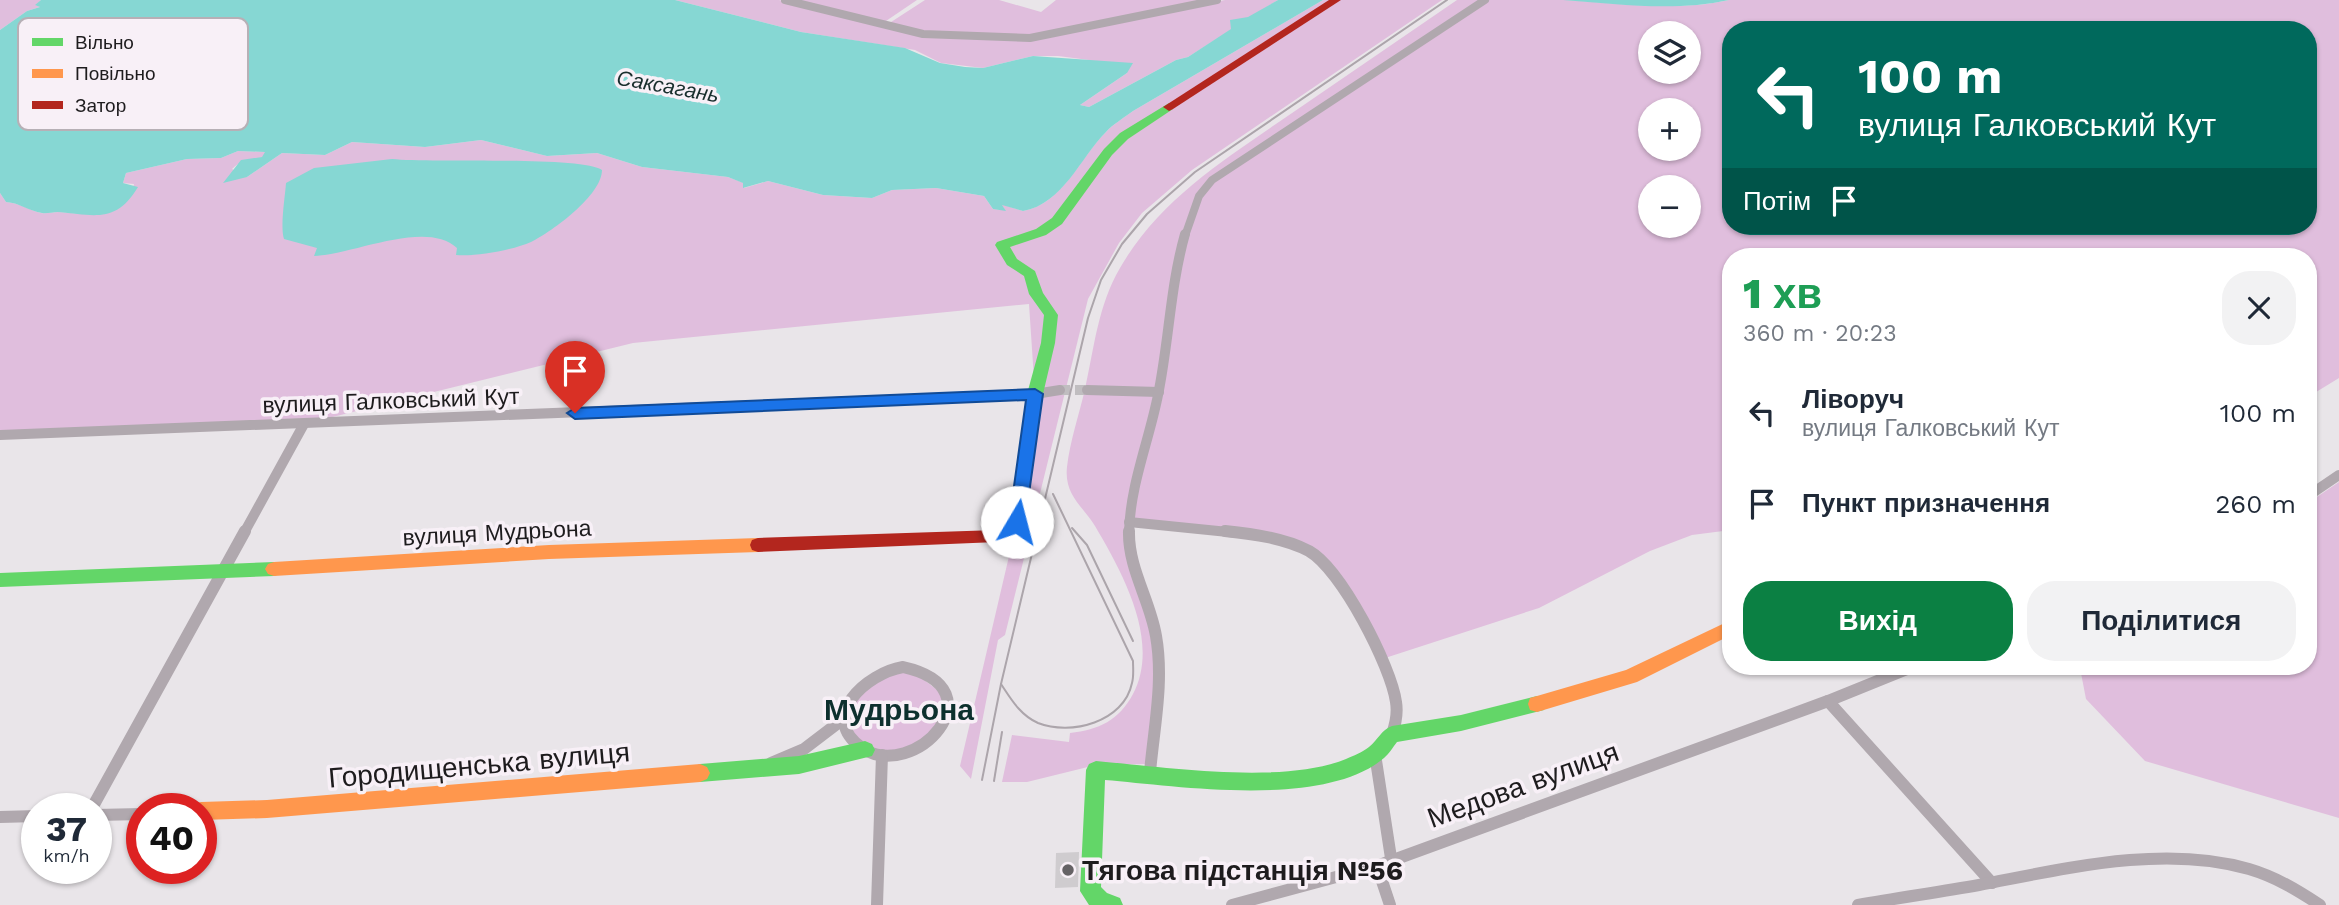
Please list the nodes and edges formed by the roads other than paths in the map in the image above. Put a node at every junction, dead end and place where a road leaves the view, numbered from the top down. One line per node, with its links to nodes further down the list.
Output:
1 (785, 0): 2 (street)
2 (1217, 0)
3 (1336, 0): 8 (street)
4 (1485, 0): 7 (street)
5 (1060, 390): 8 (street, вулиця Галковський Кут)
6 (1087, 390): 7 (street)
7 (1159, 392): 13 (street)
8 (1035, 394): 9 (street, вулиця Галковський Кут); 14 (street, вулиця Мудрьона)
9 (304, 424): 10 (street, вулиця Галковський Кут); 14 (street)
10 (0, 435)
11 (2339, 475): 12 (street)
12 (2317, 490)
13 (1129, 522): 20 (street); 25 (street)
14 (220, 572): 15 (street, вулиця Мудрьона); 26 (street)
15 (0, 580)
16 (1722, 631): 20 (street)
17 (1892, 675): 18 (street, Медова вулиця)
18 (1828, 701): 30 (street, Медова вулиця); 32 (street)
19 (846, 717): 21 (street); 23 (street, Городищенська вулиця); 24 (street, Городищенська вулиця)
20 (1392, 734): 22 (street)
21 (865, 750): 23 (street, Городищенська вулиця); 24 (street, Городищенська вулиця)
22 (1375, 754): 25 (street); 30 (street)
23 (882, 755): 33 (street)
24 (761, 766): 27 (street, Городищенська вулиця)
25 (1150, 772): 34 (street)
26 (100, 793)
27 (217, 810)
28 (21, 816): 29 (street)
29 (0, 817)
30 (1391, 859): 31 (street, Медова вулиця)
31 (1377, 866): 35 (street, Медова вулиця); 36 (street)
32 (1992, 883): 37 (street); 38 (street)
33 (877, 905)
34 (1113, 905)
35 (1232, 905)
36 (1390, 905)
37 (1858, 905)
38 (2320, 905)

